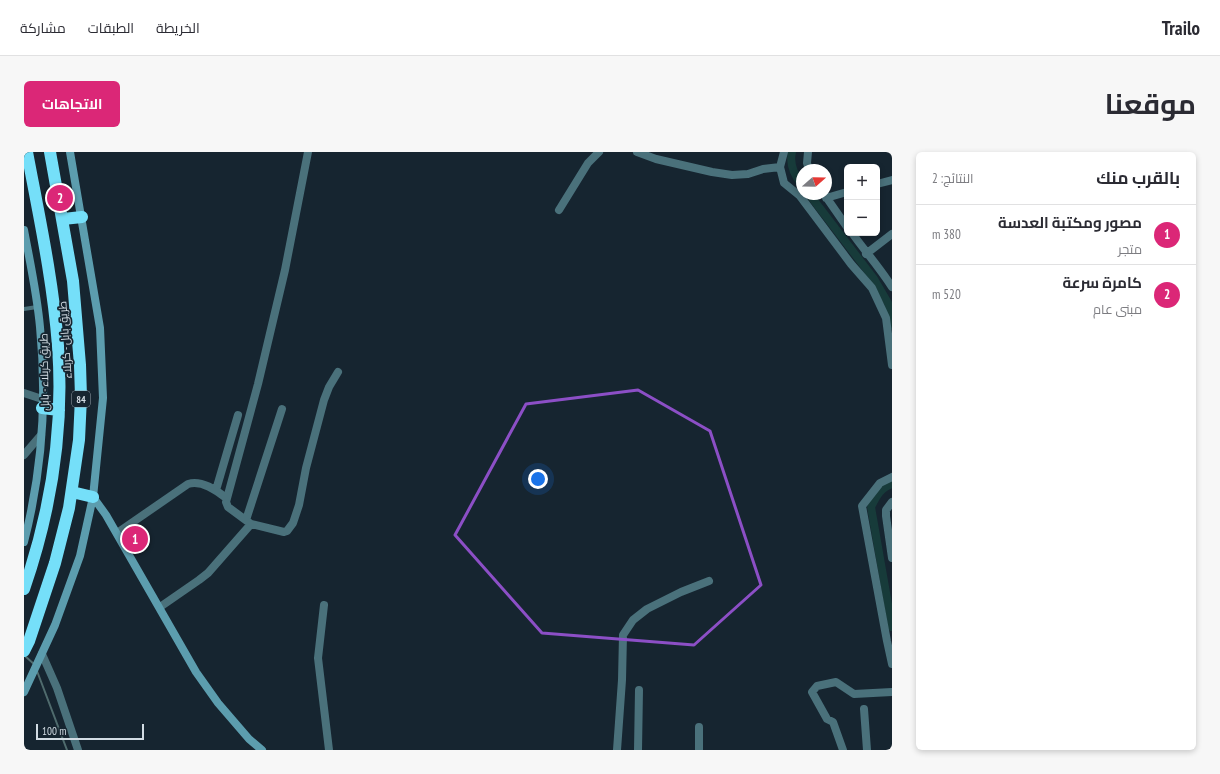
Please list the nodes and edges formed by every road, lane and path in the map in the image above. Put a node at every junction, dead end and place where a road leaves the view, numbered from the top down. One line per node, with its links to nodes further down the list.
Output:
1 (27, 152): 13 (highway, طريق كربلاء - بابل / 84)
2 (50, 152): 19 (highway, طريق بابل - كربلاء / 84)
3 (70, 152): 18 (main road)
4 (308, 152): 42 (street)
5 (599, 152): 17 (street)
6 (637, 152): 10 (street)
7 (784, 152): 10 (street)
8 (808, 152): 9 (street)
9 (807, 164)
10 (780, 167): 29 (street)
11 (892, 180): 12 (street)
12 (880, 183)
13 (29, 192): 34 (highway, طريق كربلاء - بابل / 84)
14 (844, 193): 15 (street)
15 (832, 195)
16 (828, 200): 20 (street)
17 (559, 210)
18 (82, 217): 19 (highway); 41 (main road)
19 (63, 219): 40 (highway, طريق بابل - كربلاء / 84)
20 (844, 223)
21 (24, 230): 24 (main road)
22 (892, 234): 25 (street)
23 (854, 236): 25 (street)
24 (26, 252): 27 (main road)
25 (866, 254): 26 (street)
26 (892, 287)
27 (37, 307): 28 (lane); 32 (main road)
28 (24, 309)
29 (892, 366)
30 (338, 372): 44 (street)
31 (24, 393): 32 (street)
32 (42, 403): 34 (highway); 36 (main road)
33 (282, 409): 44 (street)
34 (59, 410): 50 (highway, طريق كربلاء - بابل / 84)
35 (238, 415): 39 (street)
36 (41, 435): 37 (street); 47 (main road)
37 (24, 455)
38 (892, 477): 55 (street)
39 (216, 490): 42 (street); 45 (street)
40 (72, 492): 41 (highway); 53 (highway, طريق بابل - كربلاء / 84)
41 (93, 497): 45 (main road); 54 (main road)
42 (226, 498): 44 (street)
43 (892, 502): 46 (street)
44 (249, 522): 52 (street)
45 (117, 533): 52 (main road)
46 (890, 536): 48 (street)
47 (24, 542)
48 (892, 558)
49 (709, 581): 64 (street)
50 (24, 589)
51 (324, 606): 63 (street)
52 (160, 607): 62 (main road)
53 (26, 646)
54 (40, 658): 57 (main road); 61 (street)
55 (892, 664)
56 (639, 690): 65 (street)
57 (24, 692)
58 (892, 692): 67 (street)
59 (864, 708): 68 (street)
60 (699, 727): 66 (street)
61 (78, 750)
62 (262, 750)
63 (329, 750)
64 (617, 750)
65 (638, 750)
66 (699, 750)
67 (843, 750)
68 (867, 750)

